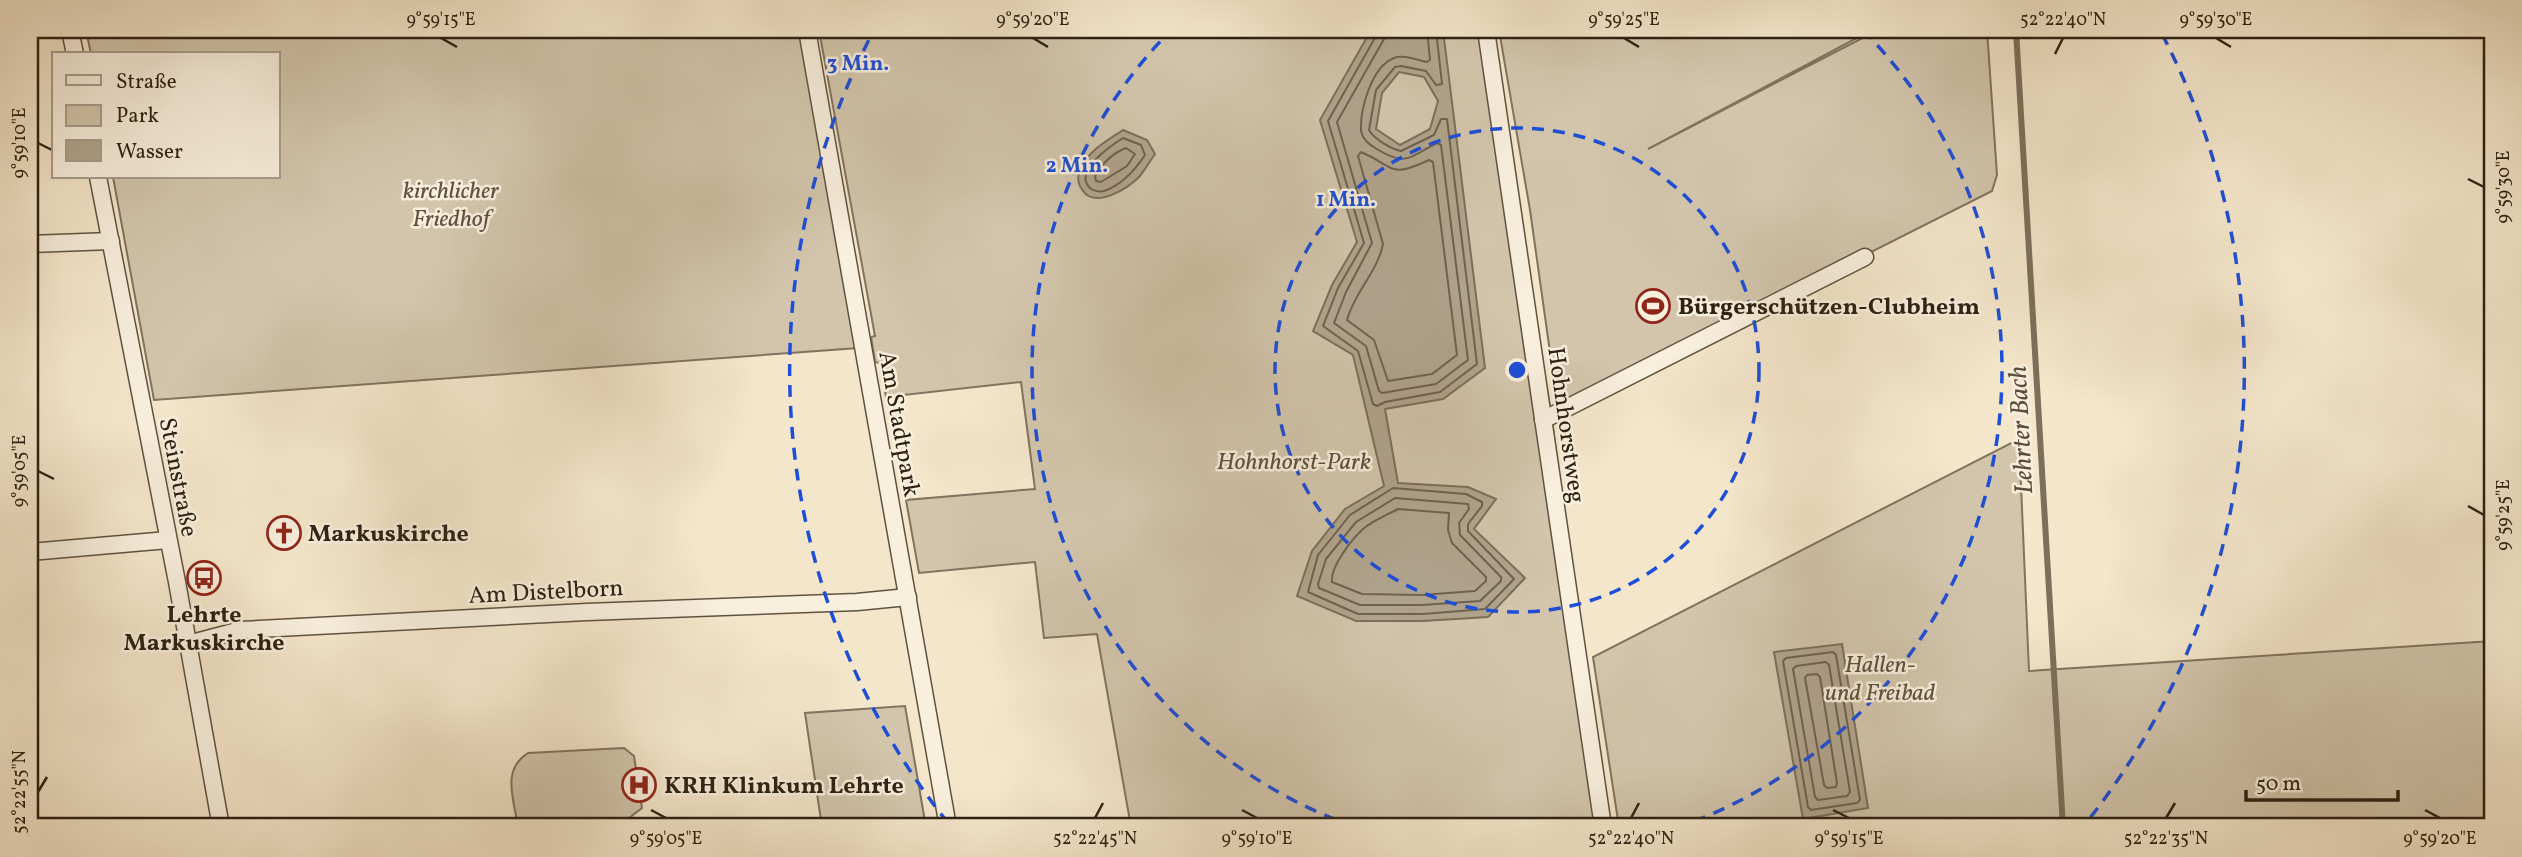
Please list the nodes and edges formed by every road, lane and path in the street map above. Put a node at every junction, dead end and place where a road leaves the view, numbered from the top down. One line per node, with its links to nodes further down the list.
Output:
1 (70, 30): 4 (street)
2 (807, 30): 12 (street, Am Stadtpark)
3 (1486, 30): 9 (street, Hohnhorstweg)
4 (75, 52)
5 (98, 178): 6 (street, Steinstraße)
6 (110, 241): 7 (street); 10 (street, Steinstraße)
7 (30, 244)
8 (1865, 257): 9 (street)
9 (1544, 420): 16 (street, Hohnhorstweg)
10 (168, 540): 11 (street); 13 (street, Steinstraße)
11 (30, 552)
12 (908, 597): 13 (street, Am Distelborn); 15 (street, Am Stadtpark)
13 (188, 643): 14 (street, Steinstraße)
14 (221, 827)
15 (948, 827)
16 (1603, 827)

